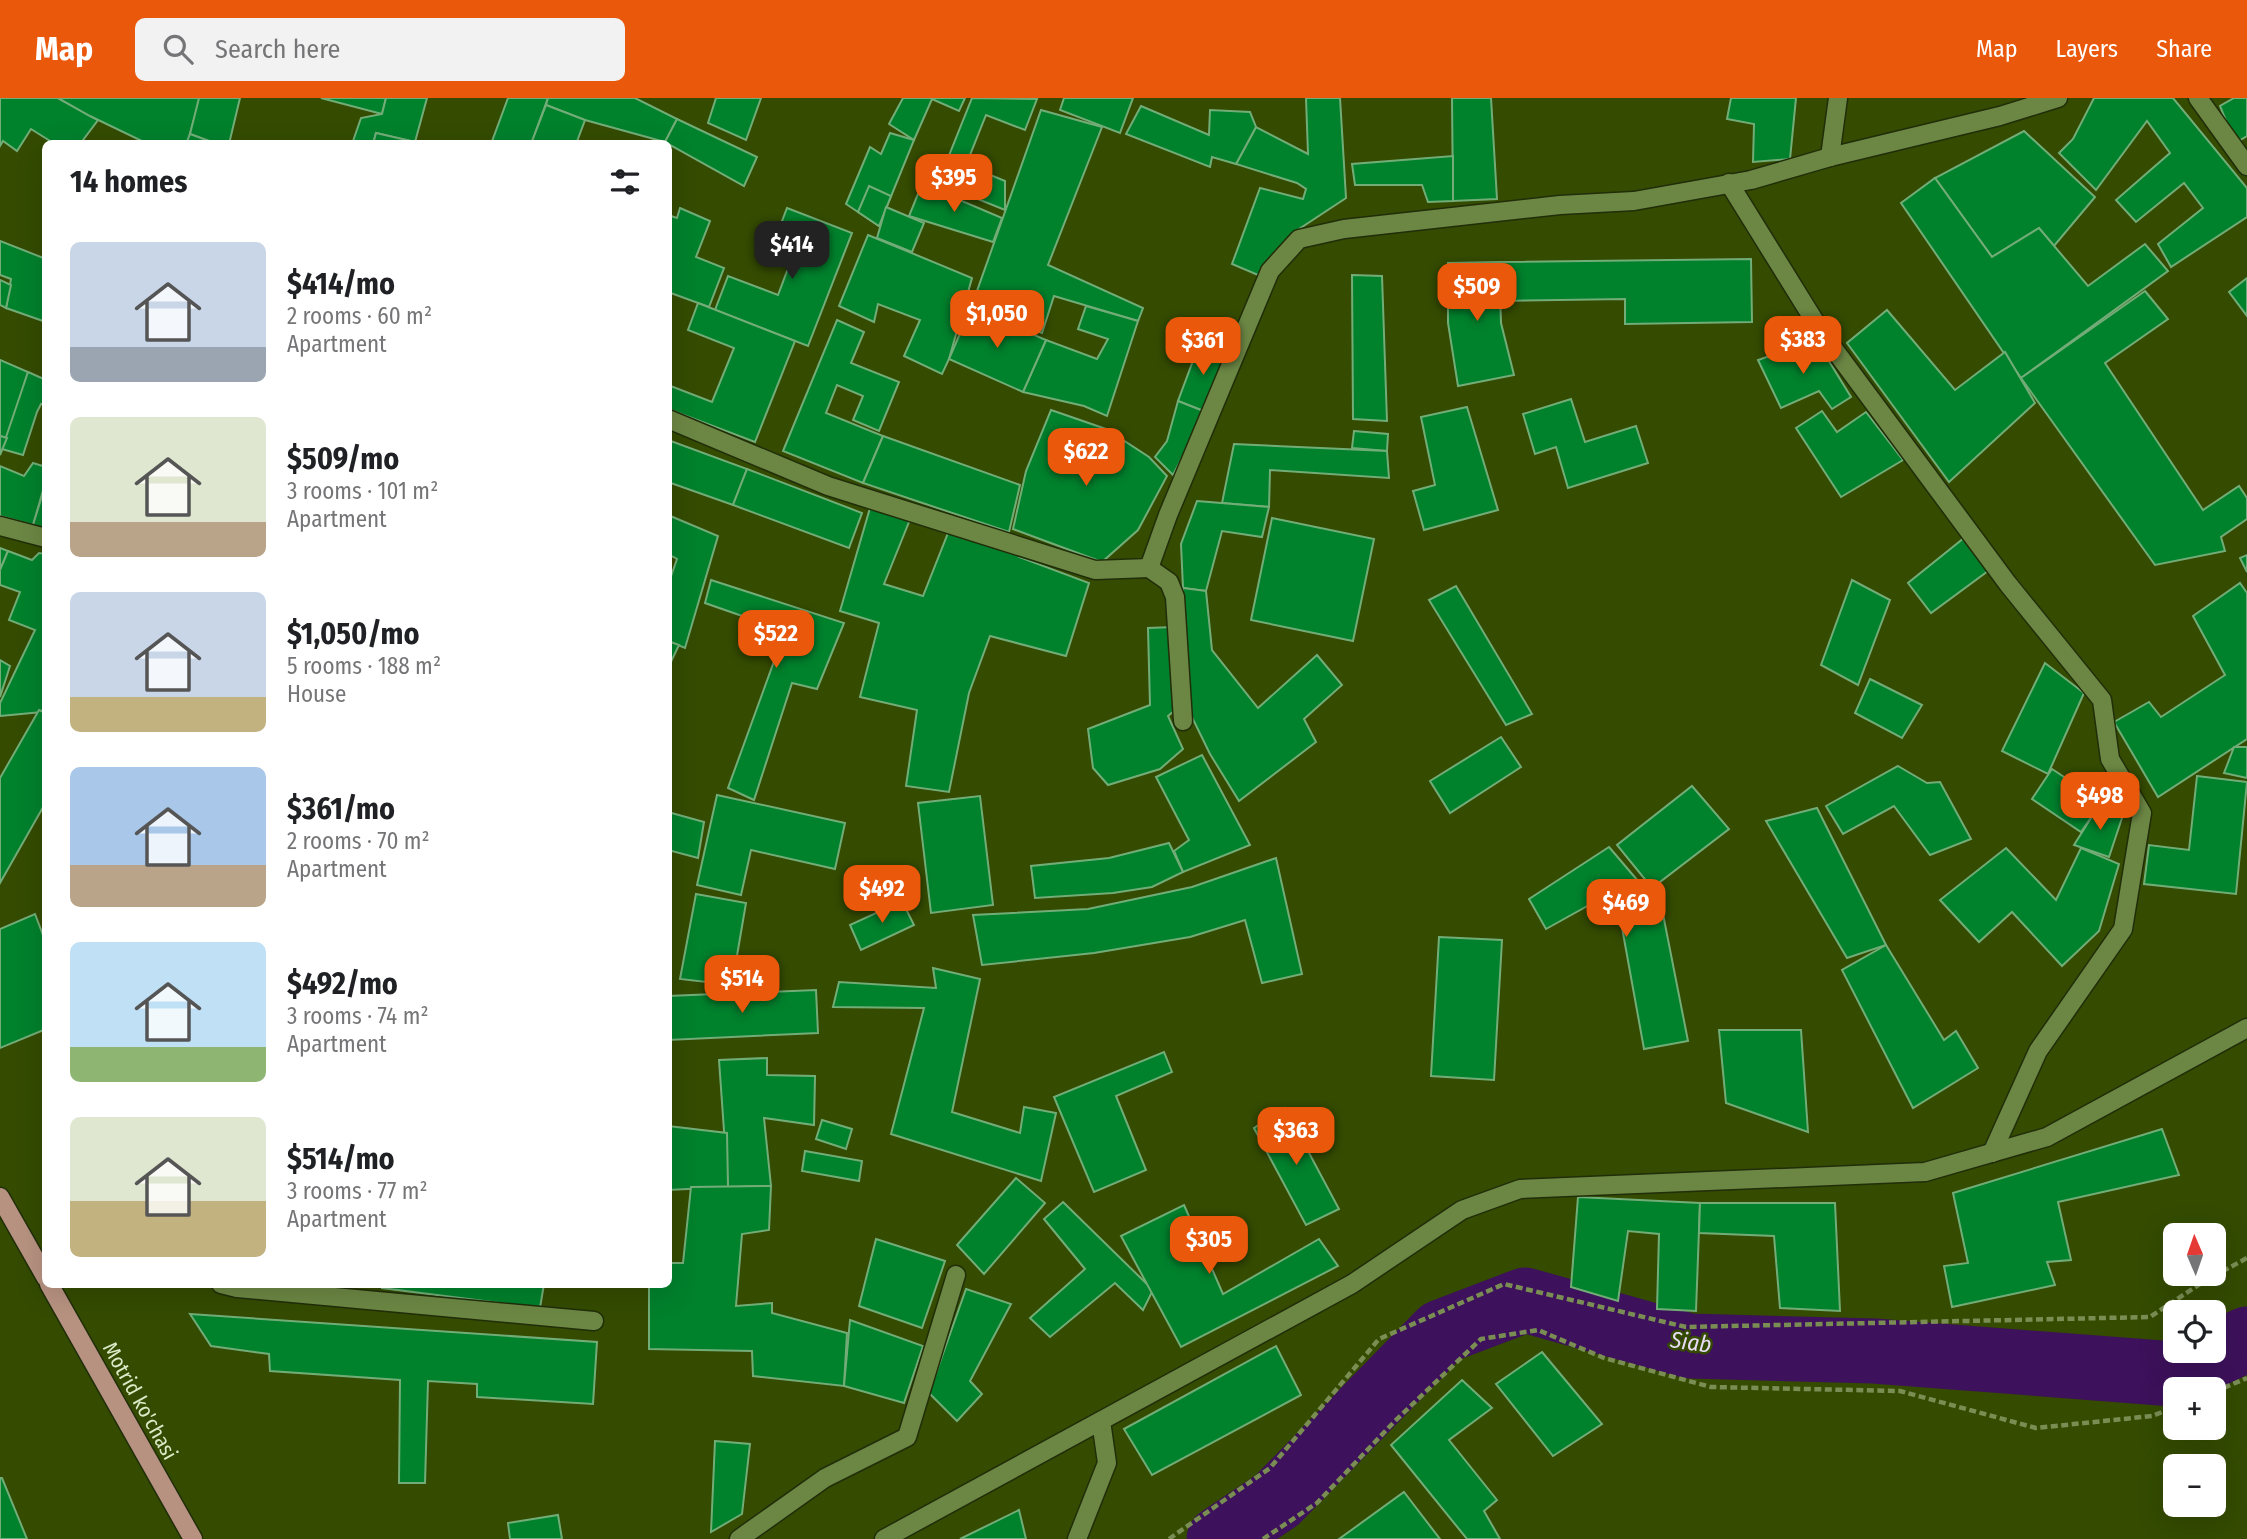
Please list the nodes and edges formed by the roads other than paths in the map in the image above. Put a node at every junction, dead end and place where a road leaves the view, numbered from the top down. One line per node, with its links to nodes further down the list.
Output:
1 (1838, 98): 4 (street)
2 (2058, 98): 4 (street)
3 (2198, 98): 5 (street)
4 (1830, 157): 6 (street)
5 (2247, 166)
6 (1728, 183): 10 (street); 13 (street)
7 (672, 421): 10 (street)
8 (0, 526): 9 (street)
9 (42, 537)
10 (1149, 568): 11 (street)
11 (1183, 721)
12 (2247, 1028): 13 (street)
13 (1992, 1153): 20 (street)
14 (0, 1197): 15 (main road)
15 (42, 1271)
16 (956, 1275): 22 (street)
17 (51, 1288): 21 (main road, Motrid ko'chasi)
18 (234, 1288): 19 (street)
19 (594, 1321)
20 (1101, 1421): 23 (street); 24 (street)
21 (193, 1539)
22 (739, 1539)
23 (884, 1539)
24 (1077, 1539)

